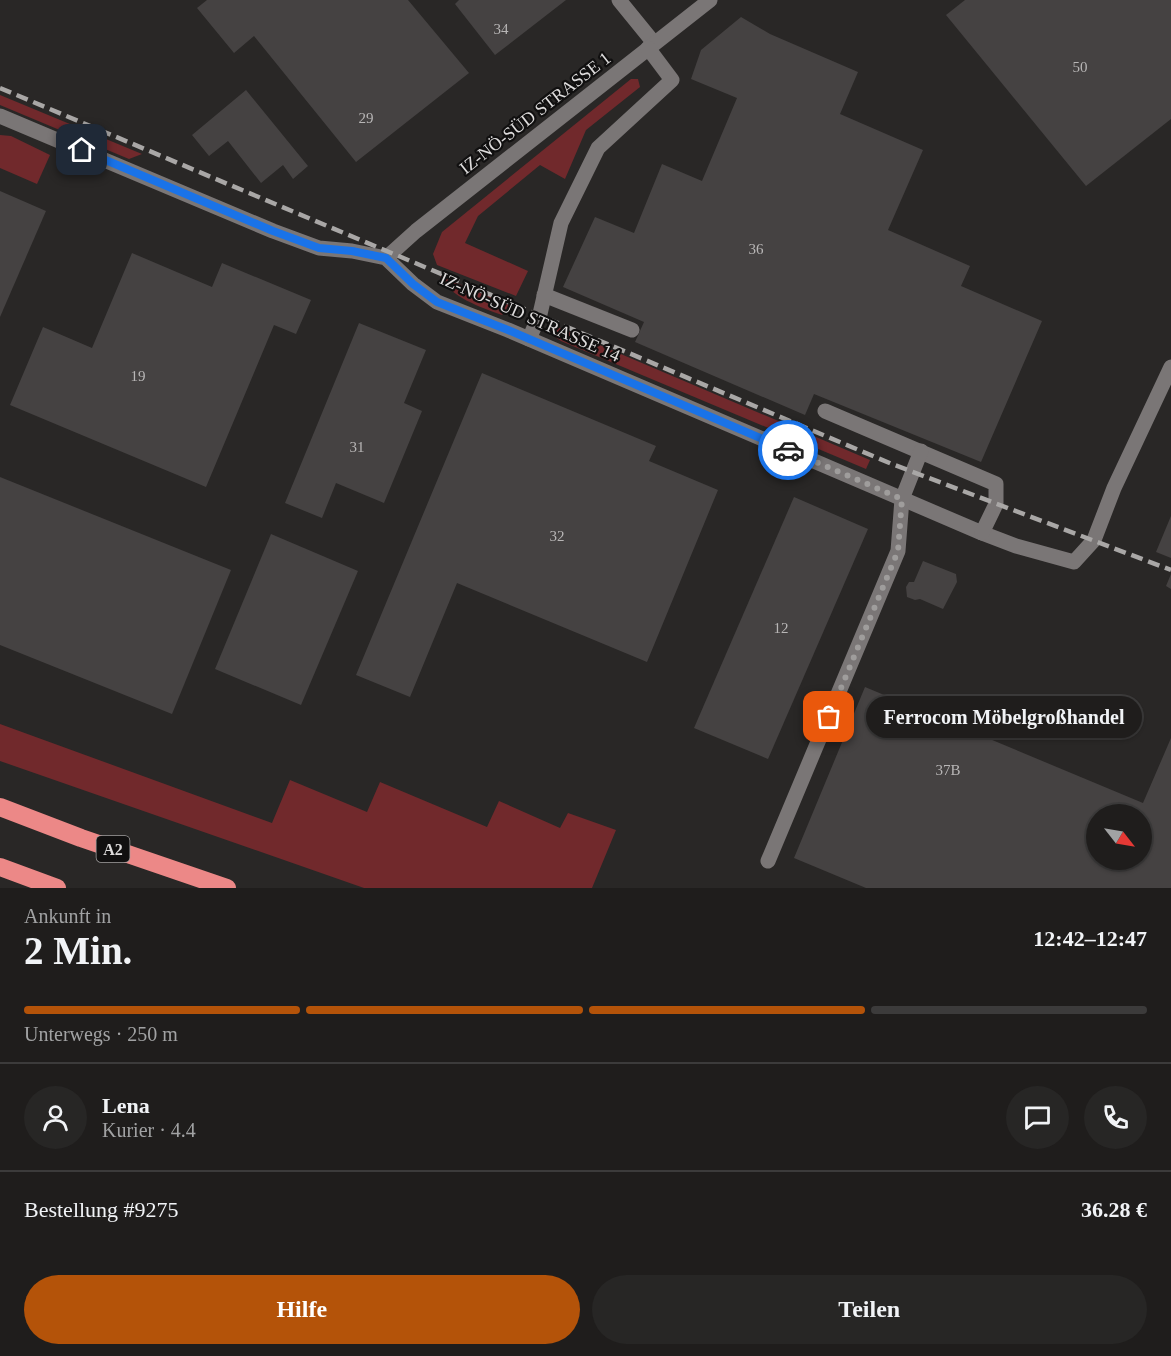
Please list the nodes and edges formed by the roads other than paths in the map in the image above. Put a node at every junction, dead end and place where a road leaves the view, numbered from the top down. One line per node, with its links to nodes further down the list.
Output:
1 (619, 0): 3 (street)
2 (710, 0): 3 (street, IZ-NÖ-SÜD STRASSE 1)
3 (651, 46): 5 (street, IZ-NÖ-SÜD STRASSE 1); 6 (street)
4 (0, 116): 5 (street)
5 (386, 258): 8 (street, IZ-NÖ-SÜD STRASSE 14)
6 (544, 295): 7 (street); 8 (street)
7 (632, 330)
8 (529, 339): 12 (street, IZ-NÖ-SÜD STRASSE 14)
9 (1171, 367): 13 (street, IZ-NÖ-SÜD STRASSE 14)
10 (825, 411): 11 (street)
11 (921, 451): 12 (street); 13 (street)
12 (902, 499): 13 (street, IZ-NÖ-SÜD STRASSE 14); 15 (street)
13 (982, 533)
14 (0, 807): 18 (highway, A2)
15 (768, 861)
16 (0, 867): 17 (highway)
17 (57, 888)
18 (227, 888)

